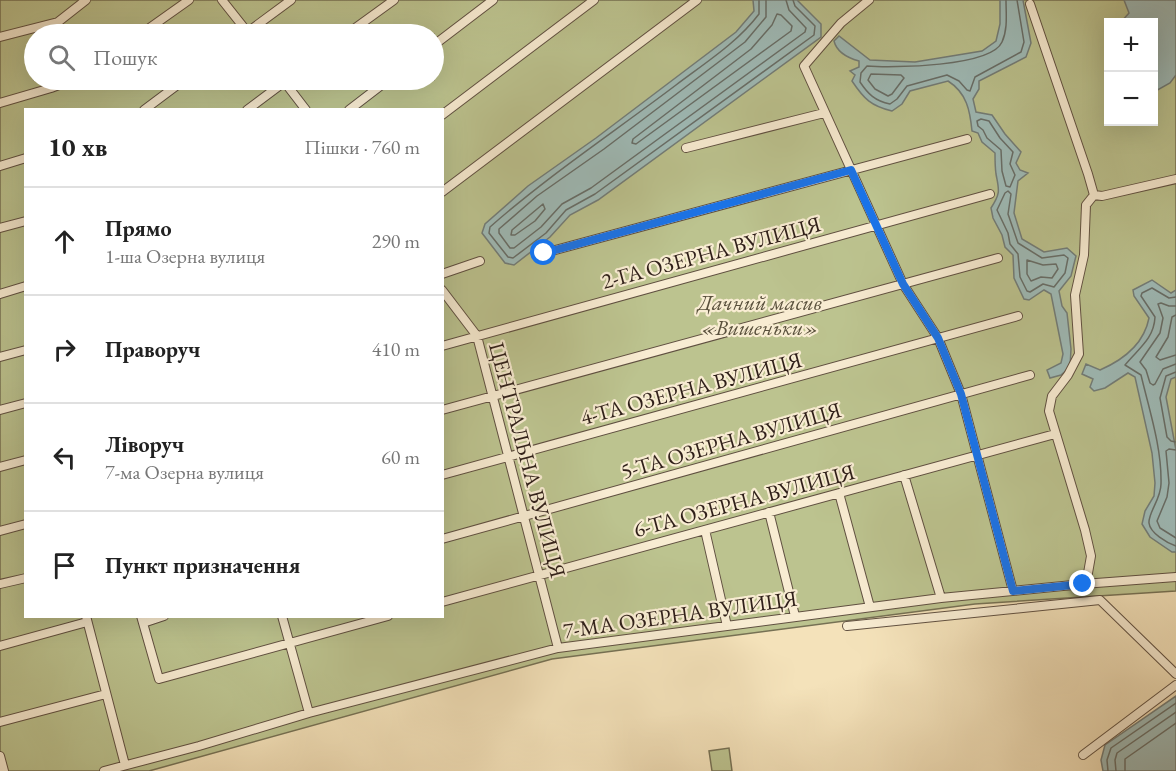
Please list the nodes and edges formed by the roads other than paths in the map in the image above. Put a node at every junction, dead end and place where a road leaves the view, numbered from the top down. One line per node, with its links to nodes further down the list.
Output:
1 (86, 0): 11 (street)
2 (189, 0): 12 (street)
3 (222, 0): 13 (street)
4 (291, 0): 14 (street)
5 (394, 0): 15 (street)
6 (493, 0): 17 (street)
7 (594, 0): 29 (street)
8 (697, 0): 37 (street)
9 (869, 0): 30 (street)
10 (1030, 4): 39 (street)
11 (51, 24)
12 (155, 24)
13 (240, 24)
14 (260, 24)
15 (361, 24)
16 (24, 31): 18 (street)
17 (444, 37)
18 (0, 38)
19 (44, 90): 24 (street)
20 (171, 90): 25 (street)
21 (272, 90): 26 (street)
22 (292, 90): 27 (street)
23 (375, 90): 28 (street)
24 (0, 103)
25 (147, 108)
26 (250, 108)
27 (305, 108)
28 (352, 108)
29 (444, 113)
30 (824, 113): 32 (street); 35 (street)
31 (967, 139): 35 (street)
32 (686, 148)
33 (24, 159): 34 (street)
34 (0, 166)
35 (851, 170): 41 (street); 43 (street)
36 (1176, 179): 39 (street)
37 (444, 190)
38 (990, 194): 41 (street, 2-ГА ОЗЕРНА ВУЛИЦЯ)
39 (1094, 195): 63 (street)
40 (24, 222): 42 (street)
41 (877, 225): 47 (street); 52 (street, 2-ГА ОЗЕРНА ВУЛИЦЯ)
42 (0, 228)
43 (544, 253)
44 (998, 258): 47 (street)
45 (480, 261): 46 (street)
46 (444, 273)
47 (903, 284): 53 (street); 59 (street)
48 (24, 287): 50 (street)
49 (444, 293): 52 (street, ЦЕНТРАЛЬНА ВУЛИЦЯ)
50 (0, 294)
51 (1018, 316): 53 (street, 4-ТА ОЗЕРНА ВУЛИЦЯ)
52 (477, 336): 54 (street, 2-ГА ОЗЕРНА ВУЛИЦЯ); 59 (street, ЦЕНТРАЛЬНА ВУЛИЦЯ)
53 (938, 338): 58 (street); 65 (street, 4-ТА ОЗЕРНА ВУЛИЦЯ)
54 (444, 345)
55 (24, 351): 56 (street)
56 (0, 357)
57 (1030, 375): 58 (street, 5-ТА ОЗЕРНА ВУЛИЦЯ)
58 (961, 394): 64 (street); 72 (street, 5-ТА ОЗЕРНА ВУЛИЦЯ)
59 (492, 396): 61 (street); 65 (street, ЦЕНТРАЛЬНА ВУЛИЦЯ)
60 (24, 404): 62 (street)
61 (444, 409)
62 (0, 410)
63 (1055, 434): 64 (street, 6-ТА ОЗЕРНА ВУЛИЦЯ); 81 (street)
64 (976, 455): 69 (street, 6-ТА ОЗЕРНА ВУЛИЦЯ); 82 (street)
65 (508, 457): 68 (street, 4-ТА ОЗЕРНА ВУЛИЦЯ); 72 (street, ЦЕНТРАЛЬНА ВУЛИЦЯ)
66 (24, 461): 67 (street)
67 (0, 467)
68 (444, 474)
69 (904, 475): 70 (street, 6-ТА ОЗЕРНА ВУЛИЦЯ); 83 (street)
70 (839, 493): 71 (street, 6-ТА ОЗЕРНА ВУЛИЦЯ); 85 (street)
71 (769, 512): 74 (street, 6-ТА ОЗЕРНА ВУЛИЦЯ); 86 (street)
72 (524, 516): 76 (street, 5-ТА ОЗЕРНА ВУЛИЦЯ); 77 (street, ЦЕНТРАЛЬНА ВУЛИЦЯ)
73 (24, 525): 75 (street)
74 (705, 530): 77 (street, 6-ТА ОЗЕРНА ВУЛИЦЯ); 91 (street)
75 (0, 531)
76 (444, 538)
77 (539, 575): 84 (street, 6-ТА ОЗЕРНА ВУЛИЦЯ); 95 (street, ЦЕНТРАЛЬНА ВУЛИЦЯ)
78 (24, 578): 80 (street)
79 (1176, 578): 81 (street, 7-МА ОЗЕРНА ВУЛИЦЯ)
80 (0, 584)
81 (1083, 584): 82 (street, 7-МА ОЗЕРНА ВУЛИЦЯ)
82 (1013, 591): 83 (street, 7-МА ОЗЕРНА ВУЛИЦЯ)
83 (941, 598): 85 (street, 7-МА ОЗЕРНА ВУЛИЦЯ)
84 (444, 601)
85 (870, 607): 86 (street, 7-МА ОЗЕРНА ВУЛИЦЯ)
86 (795, 616): 91 (street, 7-МА ОЗЕРНА ВУЛИЦЯ)
87 (283, 618): 93 (street)
88 (381, 618): 93 (street)
89 (87, 619): 94 (street); 98 (street)
90 (142, 620): 93 (street)
91 (727, 626): 95 (street, 7-МА ОЗЕРНА ВУЛИЦЯ)
92 (848, 626): 96 (street)
93 (290, 644): 99 (street)
94 (0, 646)
95 (558, 648): 99 (street, 7-МА ОЗЕРНА ВУЛИЦЯ)
96 (1176, 674)
97 (1176, 685): 101 (street)
98 (106, 694): 100 (street); 103 (street)
99 (309, 713): 103 (street, 7-МА ОЗЕРНА ВУЛИЦЯ)
100 (0, 722)
101 (1083, 755)
102 (0, 756): 104 (street)
103 (125, 765): 105 (street, 7-МА ОЗЕРНА ВУЛИЦЯ)
104 (4, 771)
105 (104, 771)

